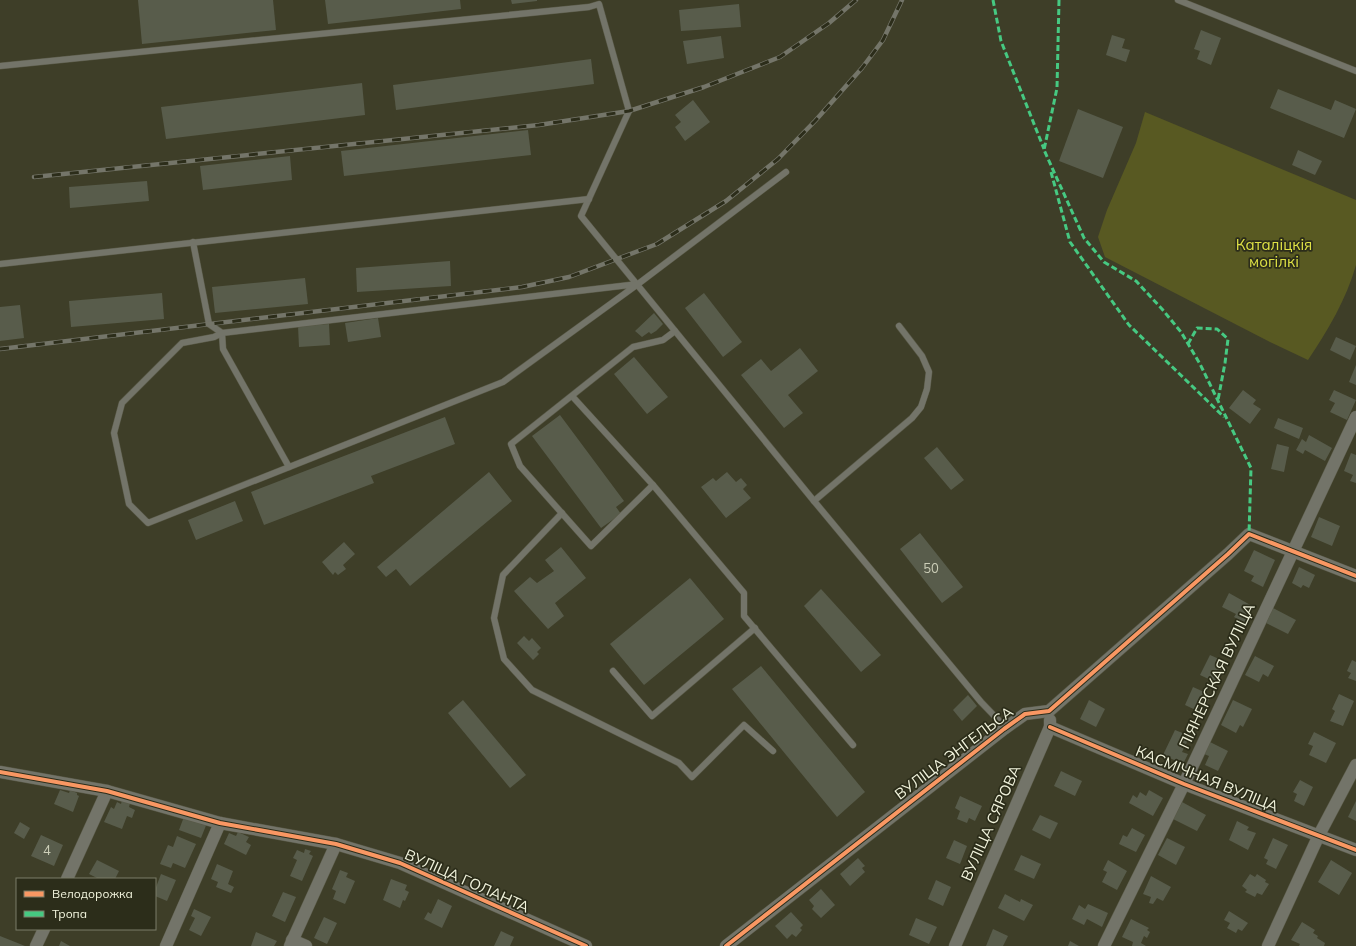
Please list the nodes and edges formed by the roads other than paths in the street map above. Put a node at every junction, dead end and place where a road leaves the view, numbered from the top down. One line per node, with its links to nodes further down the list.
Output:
1 (1178, 0): 3 (lane)
2 (0, 66): 5 (lane)
3 (1356, 71)
4 (786, 172): 8 (lane)
5 (589, 199): 6 (lane); 8 (lane)
6 (193, 242): 7 (lane); 11 (lane)
7 (0, 264)
8 (638, 284): 10 (lane); 11 (lane); 14 (lane)
9 (899, 326): 16 (lane)
10 (675, 330): 12 (lane); 16 (lane)
11 (222, 333): 14 (lane); 14 (lane)
12 (572, 396): 15 (lane); 17 (lane)
13 (1356, 417): 18 (street, ПІЯНЕРСКАЯ ВУЛІЦА)
14 (289, 467)
15 (653, 485): 17 (lane); 20 (lane)
16 (814, 501): 24 (lane)
17 (562, 513): 26 (lane)
18 (1292, 551): 19 (street); 22 (street); 29 (street, ПІЯНЕРСКАЯ ВУЛІЦА)
19 (1356, 576)
20 (755, 628): 21 (lane); 25 (lane)
21 (613, 671)
22 (1049, 711): 23 (street, ВУЛІЦА СЯРОВА); 24 (street, ВУЛІЦА ЭНГЕЛЬСА)
23 (1050, 727): 29 (street, КАСМІЧНАЯ ВУЛІЦА); 44 (street, ВУЛІЦА СЯРОВА)
24 (1006, 728): 43 (street, ВУЛІЦА ЭНГЕЛЬСА)
25 (853, 745)
26 (773, 751)
27 (1356, 764): 32 (street)
28 (0, 772): 30 (street, ВУЛІЦА ГОЛАНТА)
29 (1184, 784): 32 (street, КАСМІЧНАЯ ВУЛІЦА); 45 (street, ПІЯНЕРСКАЯ ВУЛІЦА)
30 (107, 791): 31 (street, ВУЛІЦА ГОЛАНТА); 35 (street)
31 (220, 822): 33 (street, ВУЛІЦА ГОЛАНТА); 40 (street)
32 (1319, 835): 34 (street, КАСМІЧНАЯ ВУЛІЦА); 38 (street)
33 (336, 844): 37 (street); 42 (street, ВУЛІЦА ГОЛАНТА)
34 (1356, 850)
35 (67, 878)
36 (44, 930): 39 (street)
37 (291, 943): 41 (street)
38 (1270, 945)
39 (36, 946)
40 (166, 946)
41 (306, 946)
42 (586, 946)
43 (726, 946)
44 (954, 946)
45 (1104, 946)

